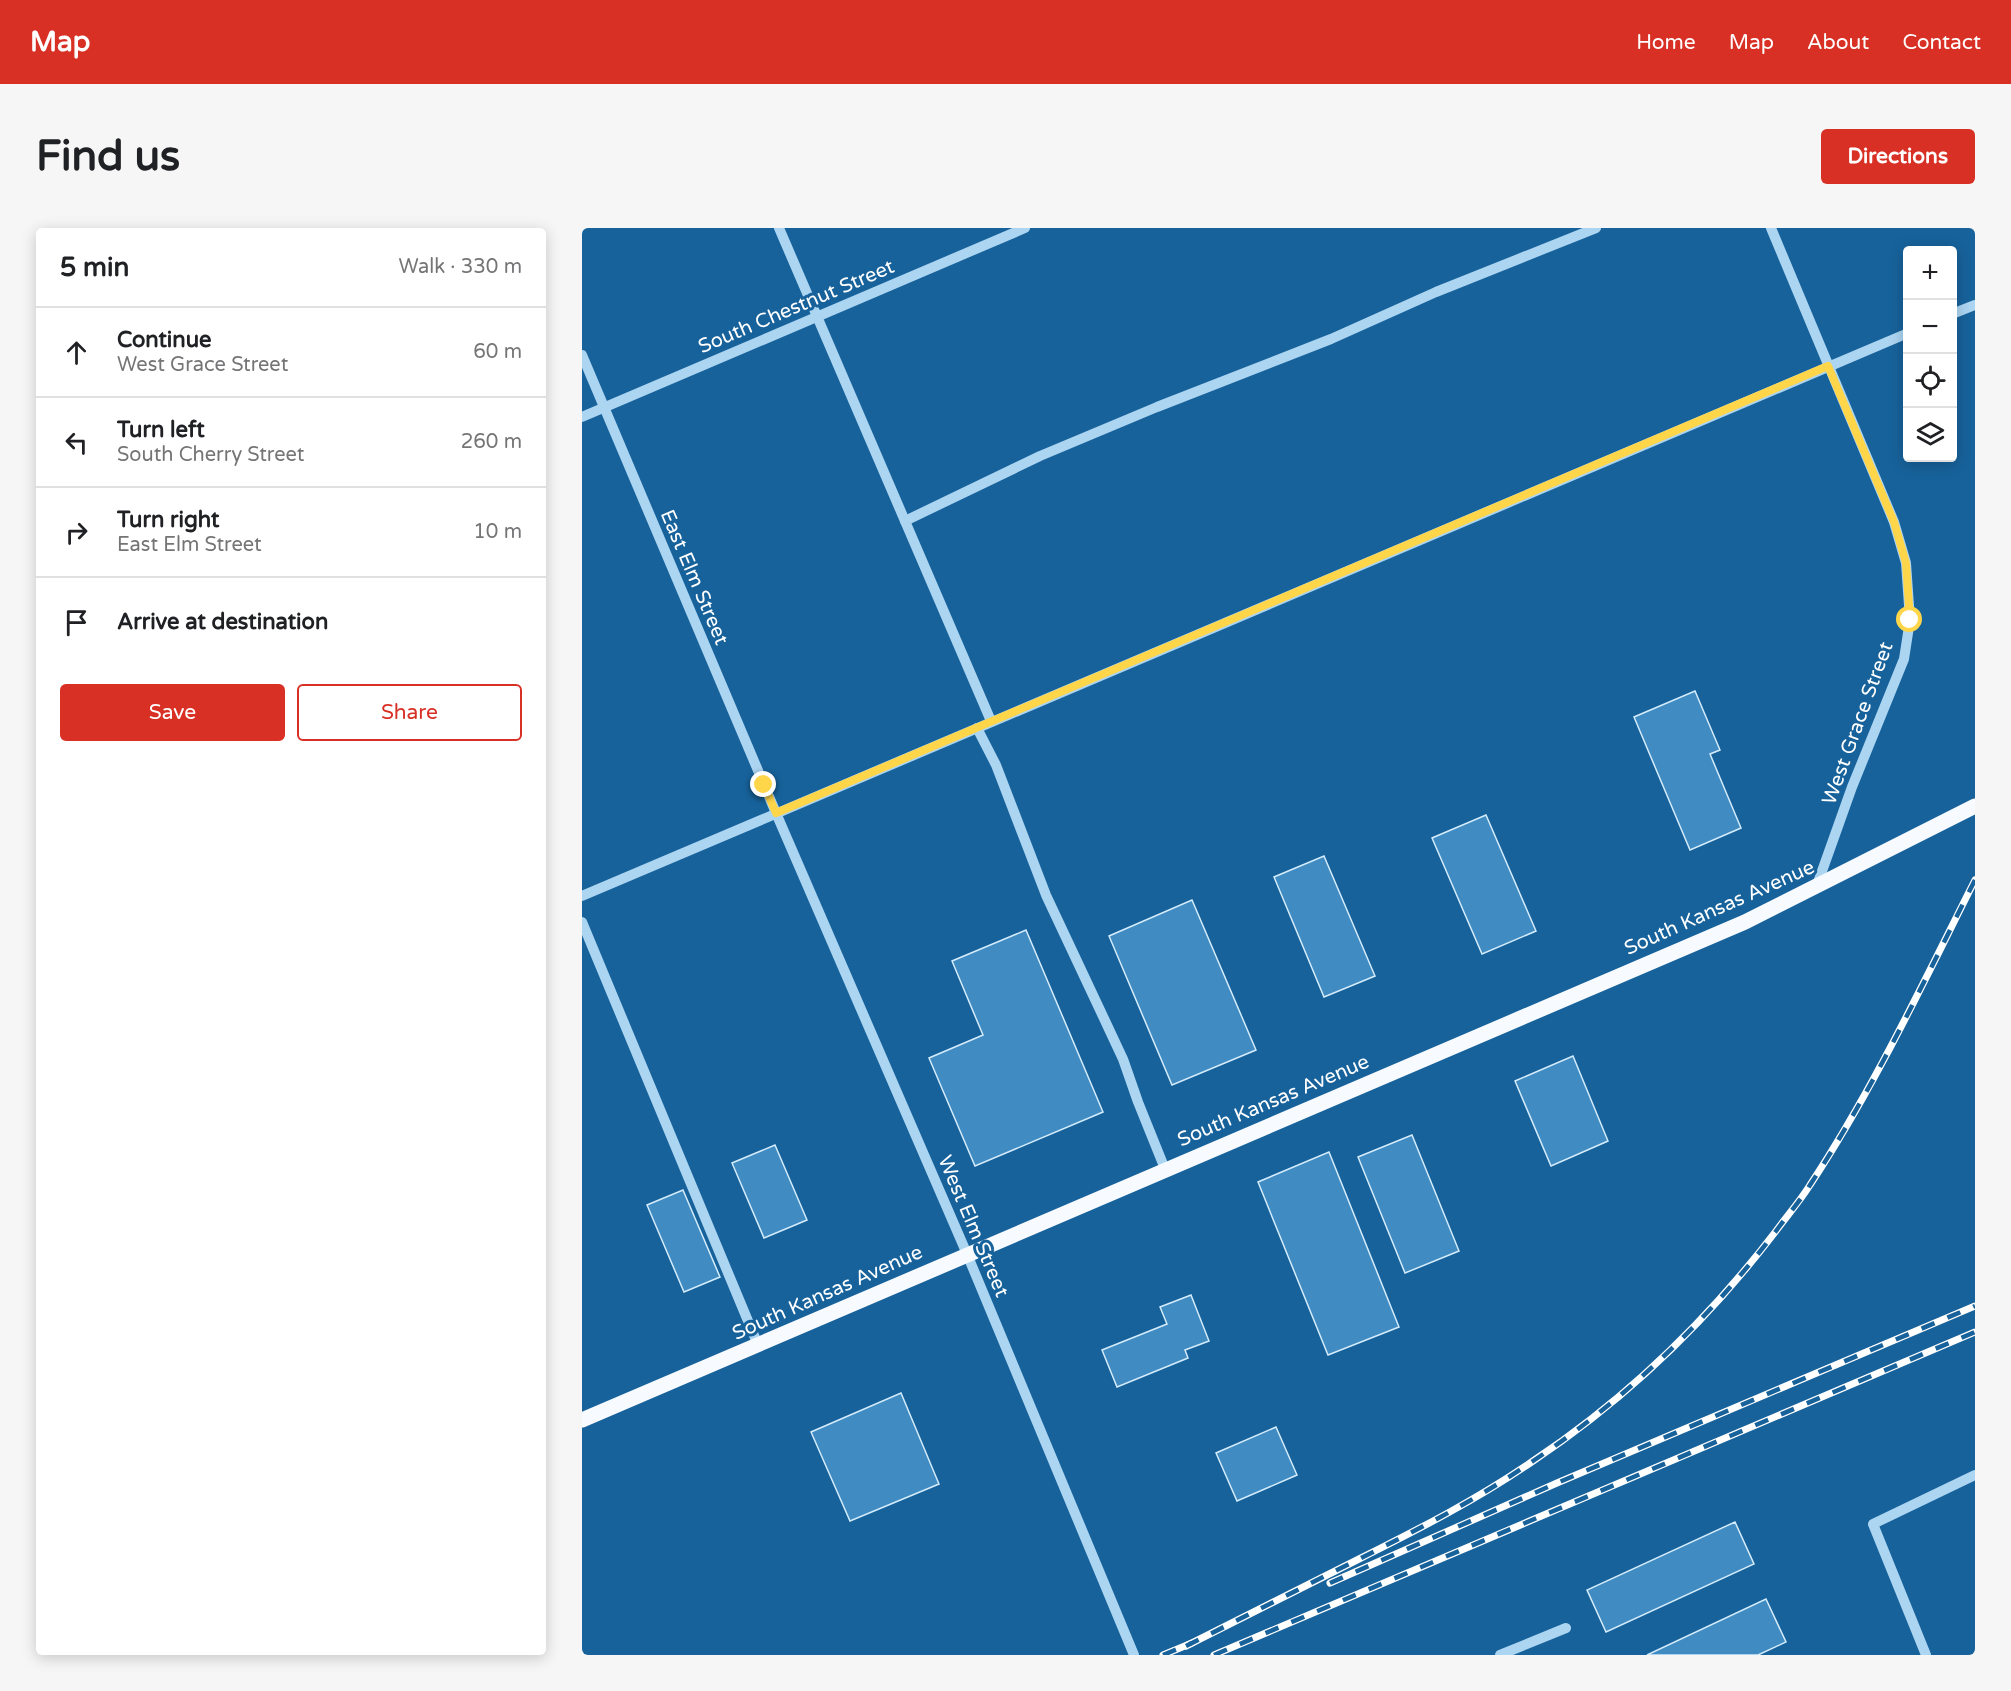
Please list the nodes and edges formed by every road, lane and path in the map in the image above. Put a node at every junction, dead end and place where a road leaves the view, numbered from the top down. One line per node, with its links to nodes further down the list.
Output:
1 (779, 228): 7 (street)
2 (1025, 228): 7 (street, South Chestnut Street)
3 (1596, 228): 13 (street)
4 (1771, 228): 10 (street, West Grace Street)
5 (1975, 304): 6 (street)
6 (1957, 312)
7 (818, 316): 11 (street, South Chestnut Street); 13 (street)
8 (1903, 335): 10 (street)
9 (582, 355): 11 (street, East Elm Street)
10 (1828, 366): 14 (street); 18 (street, West Grace Street)
11 (604, 407): 12 (street, South Chestnut Street); 17 (street, East Elm Street)
12 (582, 417)
13 (905, 521): 14 (street)
14 (992, 722): 15 (street)
15 (977, 728): 17 (street); 21 (street)
16 (1975, 806): 18 (main road, South Kansas Avenue)
17 (776, 813): 19 (street); 22 (street, West Elm Street)
18 (1815, 888): 21 (main road, South Kansas Avenue)
19 (582, 896)
20 (582, 922): 23 (street)
21 (1165, 1169): 22 (main road, South Kansas Avenue)
22 (967, 1254): 23 (main road, South Kansas Avenue); 27 (street, West Elm Street)
23 (758, 1345): 24 (main road, South Kansas Avenue)
24 (582, 1420)
25 (1975, 1475): 29 (street)
26 (1566, 1628): 28 (street)
27 (1134, 1655)
28 (1500, 1655)
29 (1926, 1655)

